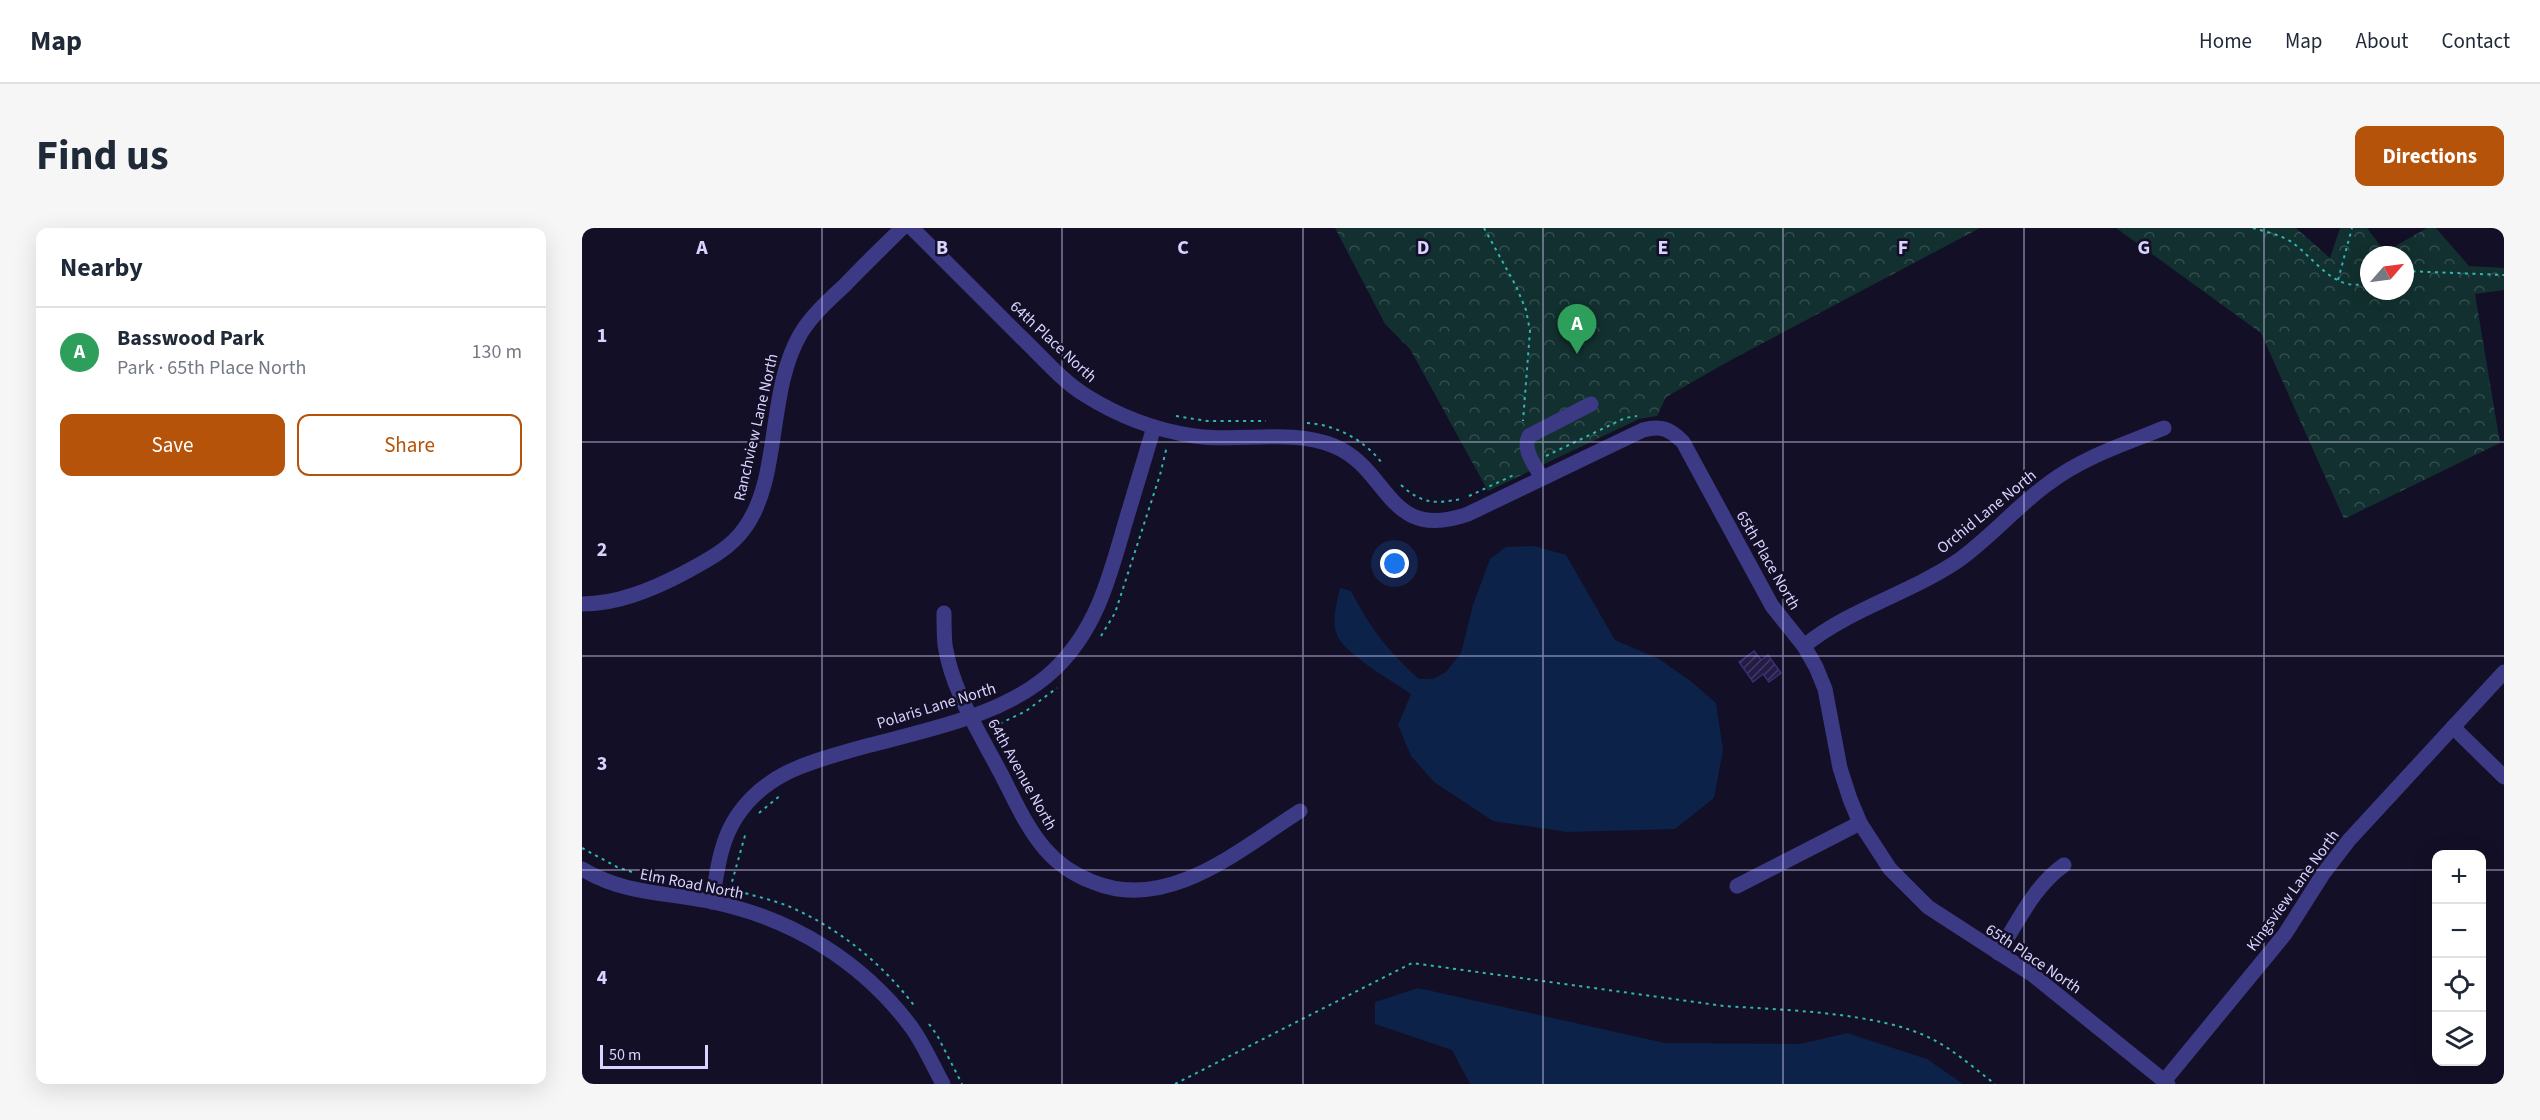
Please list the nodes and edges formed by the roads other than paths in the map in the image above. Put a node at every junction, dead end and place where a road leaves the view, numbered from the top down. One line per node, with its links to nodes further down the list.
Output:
1 (902, 228): 8 (street, Ranchview Lane North)
2 (912, 228): 4 (street, 64th Place North)
3 (1591, 404): 7 (street)
4 (1154, 427): 6 (street, 64th Place North); 12 (street, Polaris Lane North)
5 (2164, 428): 10 (street, Orchid Lane North)
6 (1367, 472): 7 (street, 65th Place North)
7 (1542, 478): 10 (street, 65th Place North)
8 (582, 604)
9 (944, 613): 12 (street, 64th Avenue North)
10 (1804, 646): 16 (street, 65th Place North)
11 (2504, 672): 13 (street, Kingsview Lane North)
12 (971, 717): 15 (street, 64th Avenue North); 20 (street, Polaris Lane North)
13 (2453, 727): 14 (street); 22 (street, Kingsview Lane North)
14 (2504, 777)
15 (1300, 811)
16 (1860, 823): 19 (street); 21 (street, 65th Place North)
17 (2064, 865): 21 (street)
18 (582, 869): 20 (street, Elm Road North)
19 (1737, 886)
20 (712, 902): 23 (street, Elm Road North)
21 (1998, 953): 22 (street, 65th Place North)
22 (2167, 1082)
23 (942, 1084)

